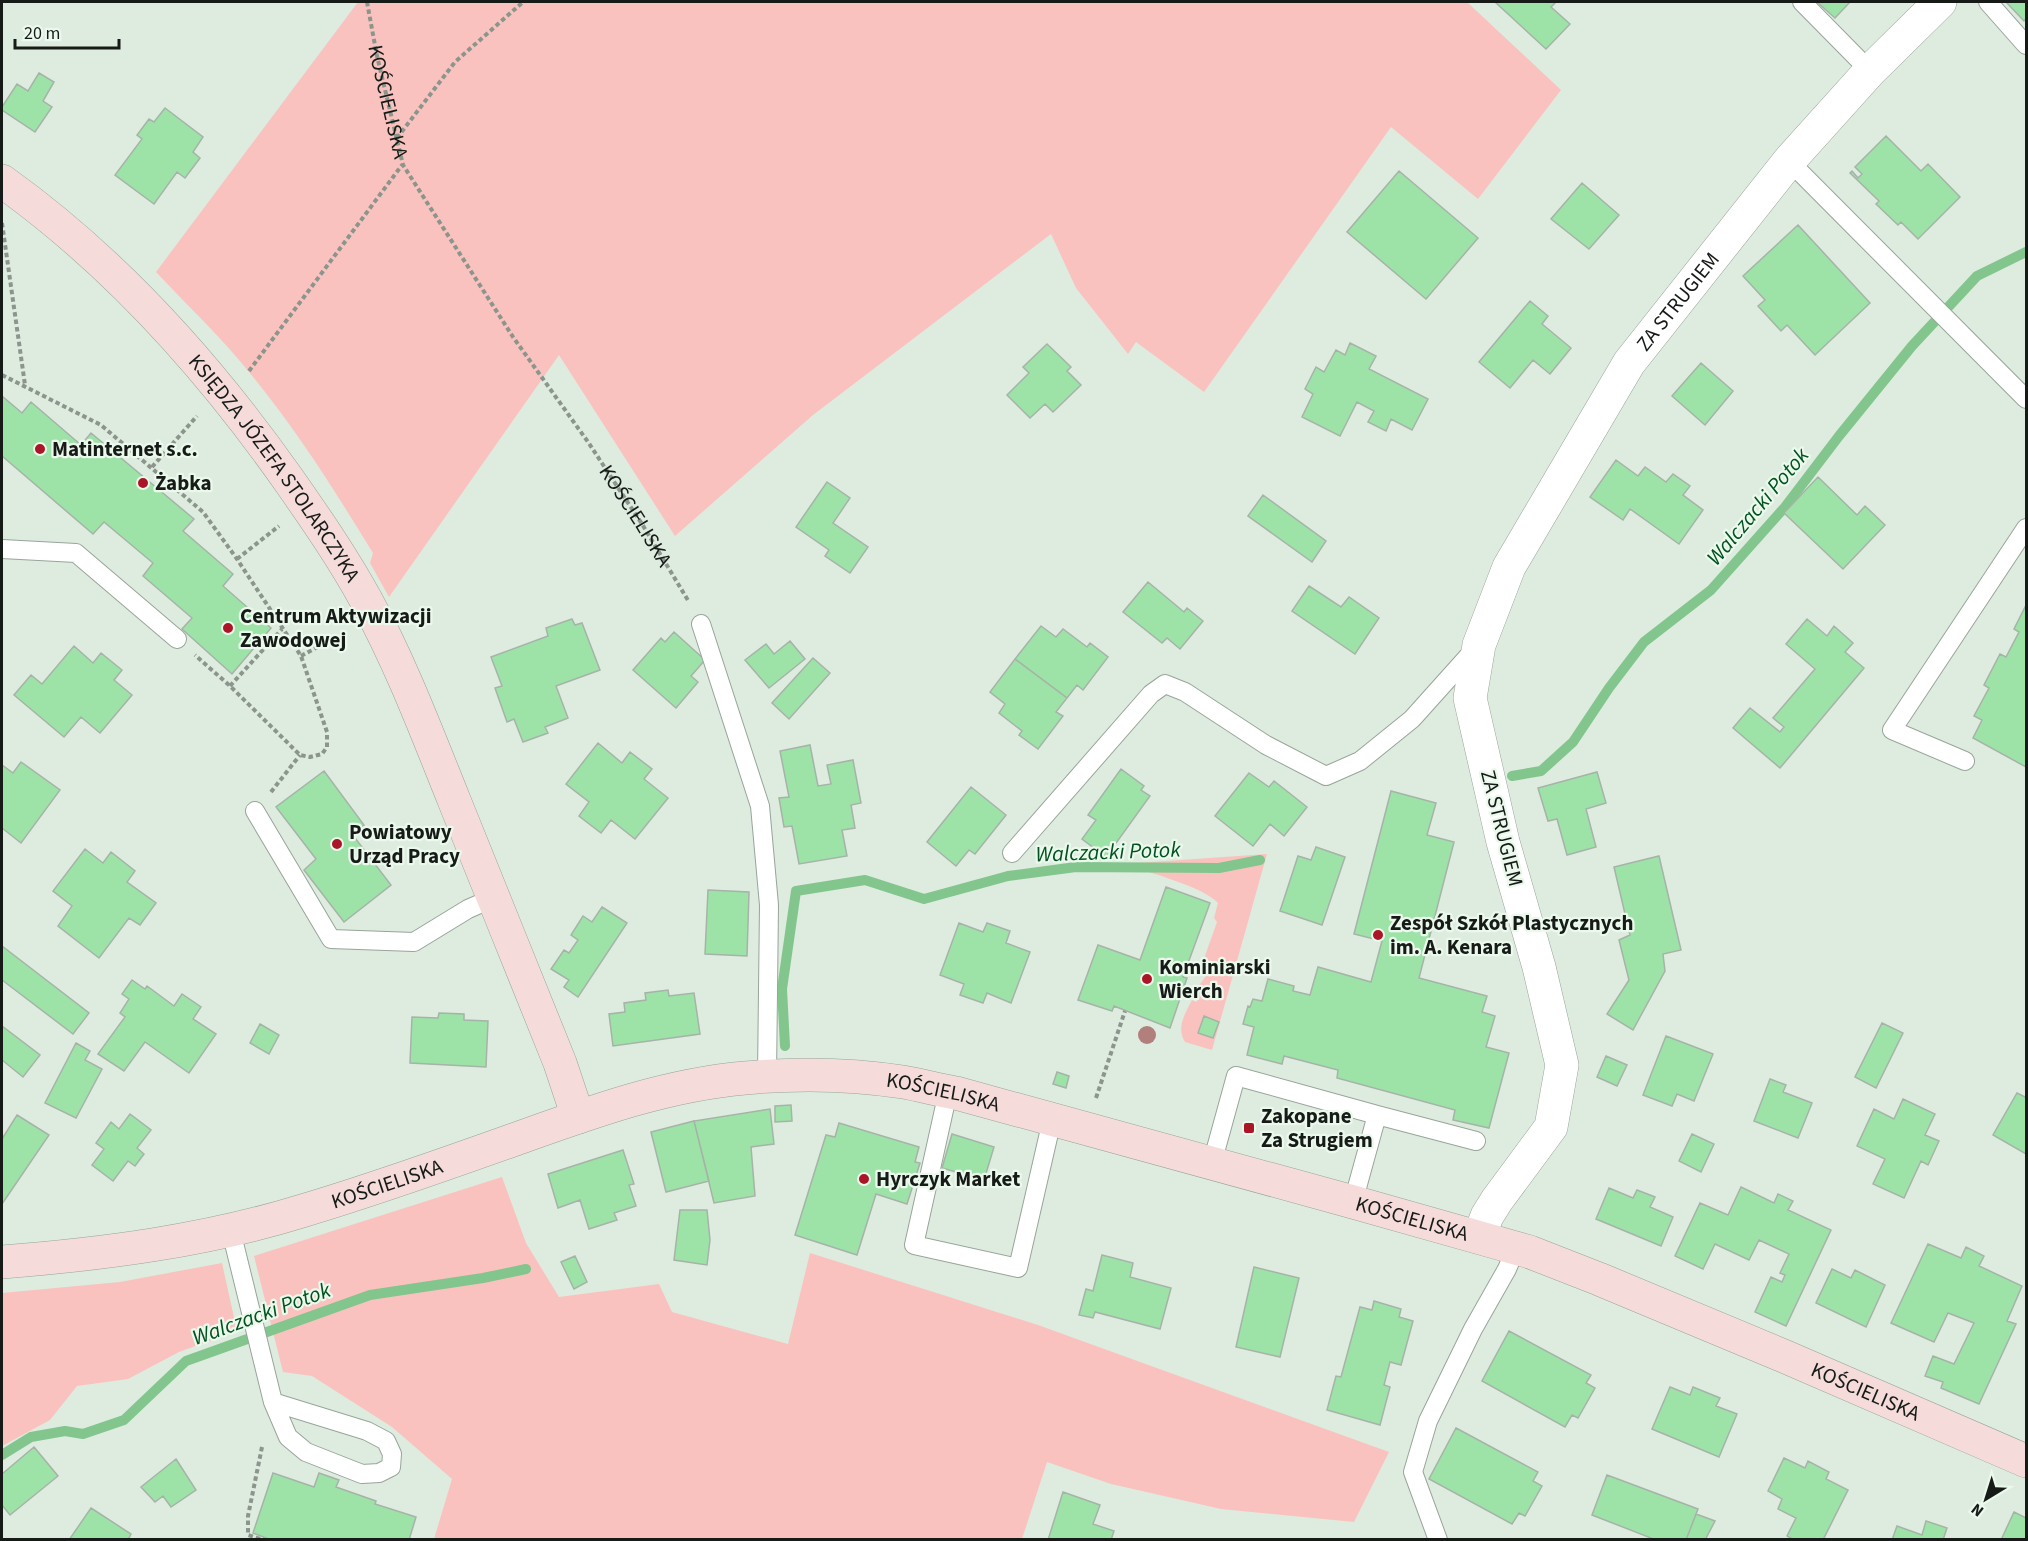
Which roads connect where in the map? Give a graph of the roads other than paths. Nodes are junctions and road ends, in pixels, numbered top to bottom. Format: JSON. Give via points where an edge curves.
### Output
{"nodes":[{"id":1,"x":1802,"y":2,"type":"edge"},
{"id":2,"x":1940,"y":2,"type":"edge"},
{"id":3,"x":1988,"y":2,"type":"edge"},
{"id":4,"x":2026,"y":45,"type":"edge"},
{"id":5,"x":1870,"y":71,"type":"junction"},
{"id":6,"x":1789,"y":161,"type":"junction"},
{"id":7,"x":2,"y":181,"type":"edge"},
{"id":8,"x":2026,"y":399,"type":"edge"},
{"id":9,"x":2026,"y":528,"type":"edge"},
{"id":10,"x":2,"y":549,"type":"edge"},
{"id":11,"x":701,"y":624,"type":"road end"},
{"id":12,"x":177,"y":639,"type":"road end"},
{"id":13,"x":1479,"y":645,"type":"junction"},
{"id":14,"x":1965,"y":761,"type":"dead end"},
{"id":15,"x":255,"y":812,"type":"road end"},
{"id":16,"x":1012,"y":853,"type":"dead end"},
{"id":17,"x":493,"y":898,"type":"junction"},
{"id":18,"x":766,"y":1077,"type":"junction"},
{"id":19,"x":948,"y":1092,"type":"junction"},
{"id":20,"x":1377,"y":1115,"type":"junction"},
{"id":21,"x":578,"y":1117,"type":"junction"},
{"id":22,"x":1052,"y":1120,"type":"junction"},
{"id":23,"x":1476,"y":1142,"type":"dead end"},
{"id":24,"x":1212,"y":1163,"type":"junction"},
{"id":25,"x":1353,"y":1202,"type":"junction"},
{"id":26,"x":231,"y":1231,"type":"junction"},
{"id":27,"x":1479,"y":1237,"type":"junction"},
{"id":28,"x":1516,"y":1248,"type":"junction"},
{"id":29,"x":2,"y":1262,"type":"edge"},
{"id":30,"x":273,"y":1402,"type":"junction"},
{"id":31,"x":2026,"y":1461,"type":"edge"},
{"id":32,"x":1437,"y":1539,"type":"edge"}],
"edges":[{"from":1,"to":5,"type":"lane"},
{"from":2,"to":5,"type":"street","name":"ZA STRUGIEM"},
{"from":3,"to":4,"type":"lane"},
{"from":5,"to":6,"type":"street","name":"ZA STRUGIEM"},
{"from":6,"to":8,"type":"lane"},
{"from":6,"to":13,"type":"street","name":"ZA STRUGIEM","via":[[1629,363],[1509,567]]},
{"from":7,"to":17,"type":"main road","name":"KSIĘDZA JÓZEFA STOLARCZYKA","via":[[67,231],[189,352],[245,419],[306,504],[358,585],[397,663]]},
{"from":9,"to":14,"type":"lane","via":[[1892,730]]},
{"from":10,"to":12,"type":"lane","via":[[76,553]]},
{"from":11,"to":18,"type":"lane","via":[[760,806],[769,905]]},
{"from":13,"to":16,"type":"lane","name":"ZA STRUGIEM","via":[[1412,719],[1360,761],[1326,776],[1165,684],[1151,694]]},
{"from":13,"to":27,"type":"street","name":"ZA STRUGIEM","via":[[1470,698],[1503,842],[1562,1065],[1551,1127],[1497,1200]]},
{"from":15,"to":17,"type":"lane","via":[[331,939],[414,942]]},
{"from":17,"to":21,"type":"main road","name":"KSIĘDZA JÓZEFA STOLARCZYKA"},
{"from":18,"to":19,"type":"main road","name":"KOŚCIELISKA","via":[[861,1078]]},
{"from":18,"to":21,"type":"main road","name":"KOŚCIELISKA","via":[[659,1092]]},
{"from":19,"to":22,"type":"main road","name":"KOŚCIELISKA"},
{"from":19,"to":22,"type":"lane","via":[[914,1245],[1018,1268]]},
{"from":20,"to":23,"type":"lane"},
{"from":20,"to":24,"type":"lane","via":[[1236,1077]]},
{"from":20,"to":25,"type":"lane"},
{"from":21,"to":26,"type":"main road","name":"KOŚCIELISKA","via":[[371,1190]]},
{"from":22,"to":24,"type":"main road","name":"KOŚCIELISKA"},
{"from":24,"to":25,"type":"main road","name":"KOŚCIELISKA"},
{"from":25,"to":27,"type":"main road","name":"KOŚCIELISKA"},
{"from":26,"to":29,"type":"main road","name":"KOŚCIELISKA","via":[[102,1253]]},
{"from":26,"to":30,"type":"lane"},
{"from":27,"to":28,"type":"main road","name":"KOŚCIELISKA"},
{"from":28,"to":31,"type":"main road","name":"KOŚCIELISKA","via":[[1608,1283]]},
{"from":28,"to":32,"type":"lane","via":[[1428,1421],[1413,1472]]},
{"from":30,"to":30,"type":"lane","via":[[288,1437],[306,1452],[362,1473],[379,1473],[391,1467],[392,1454],[386,1441],[367,1431]]}]}
